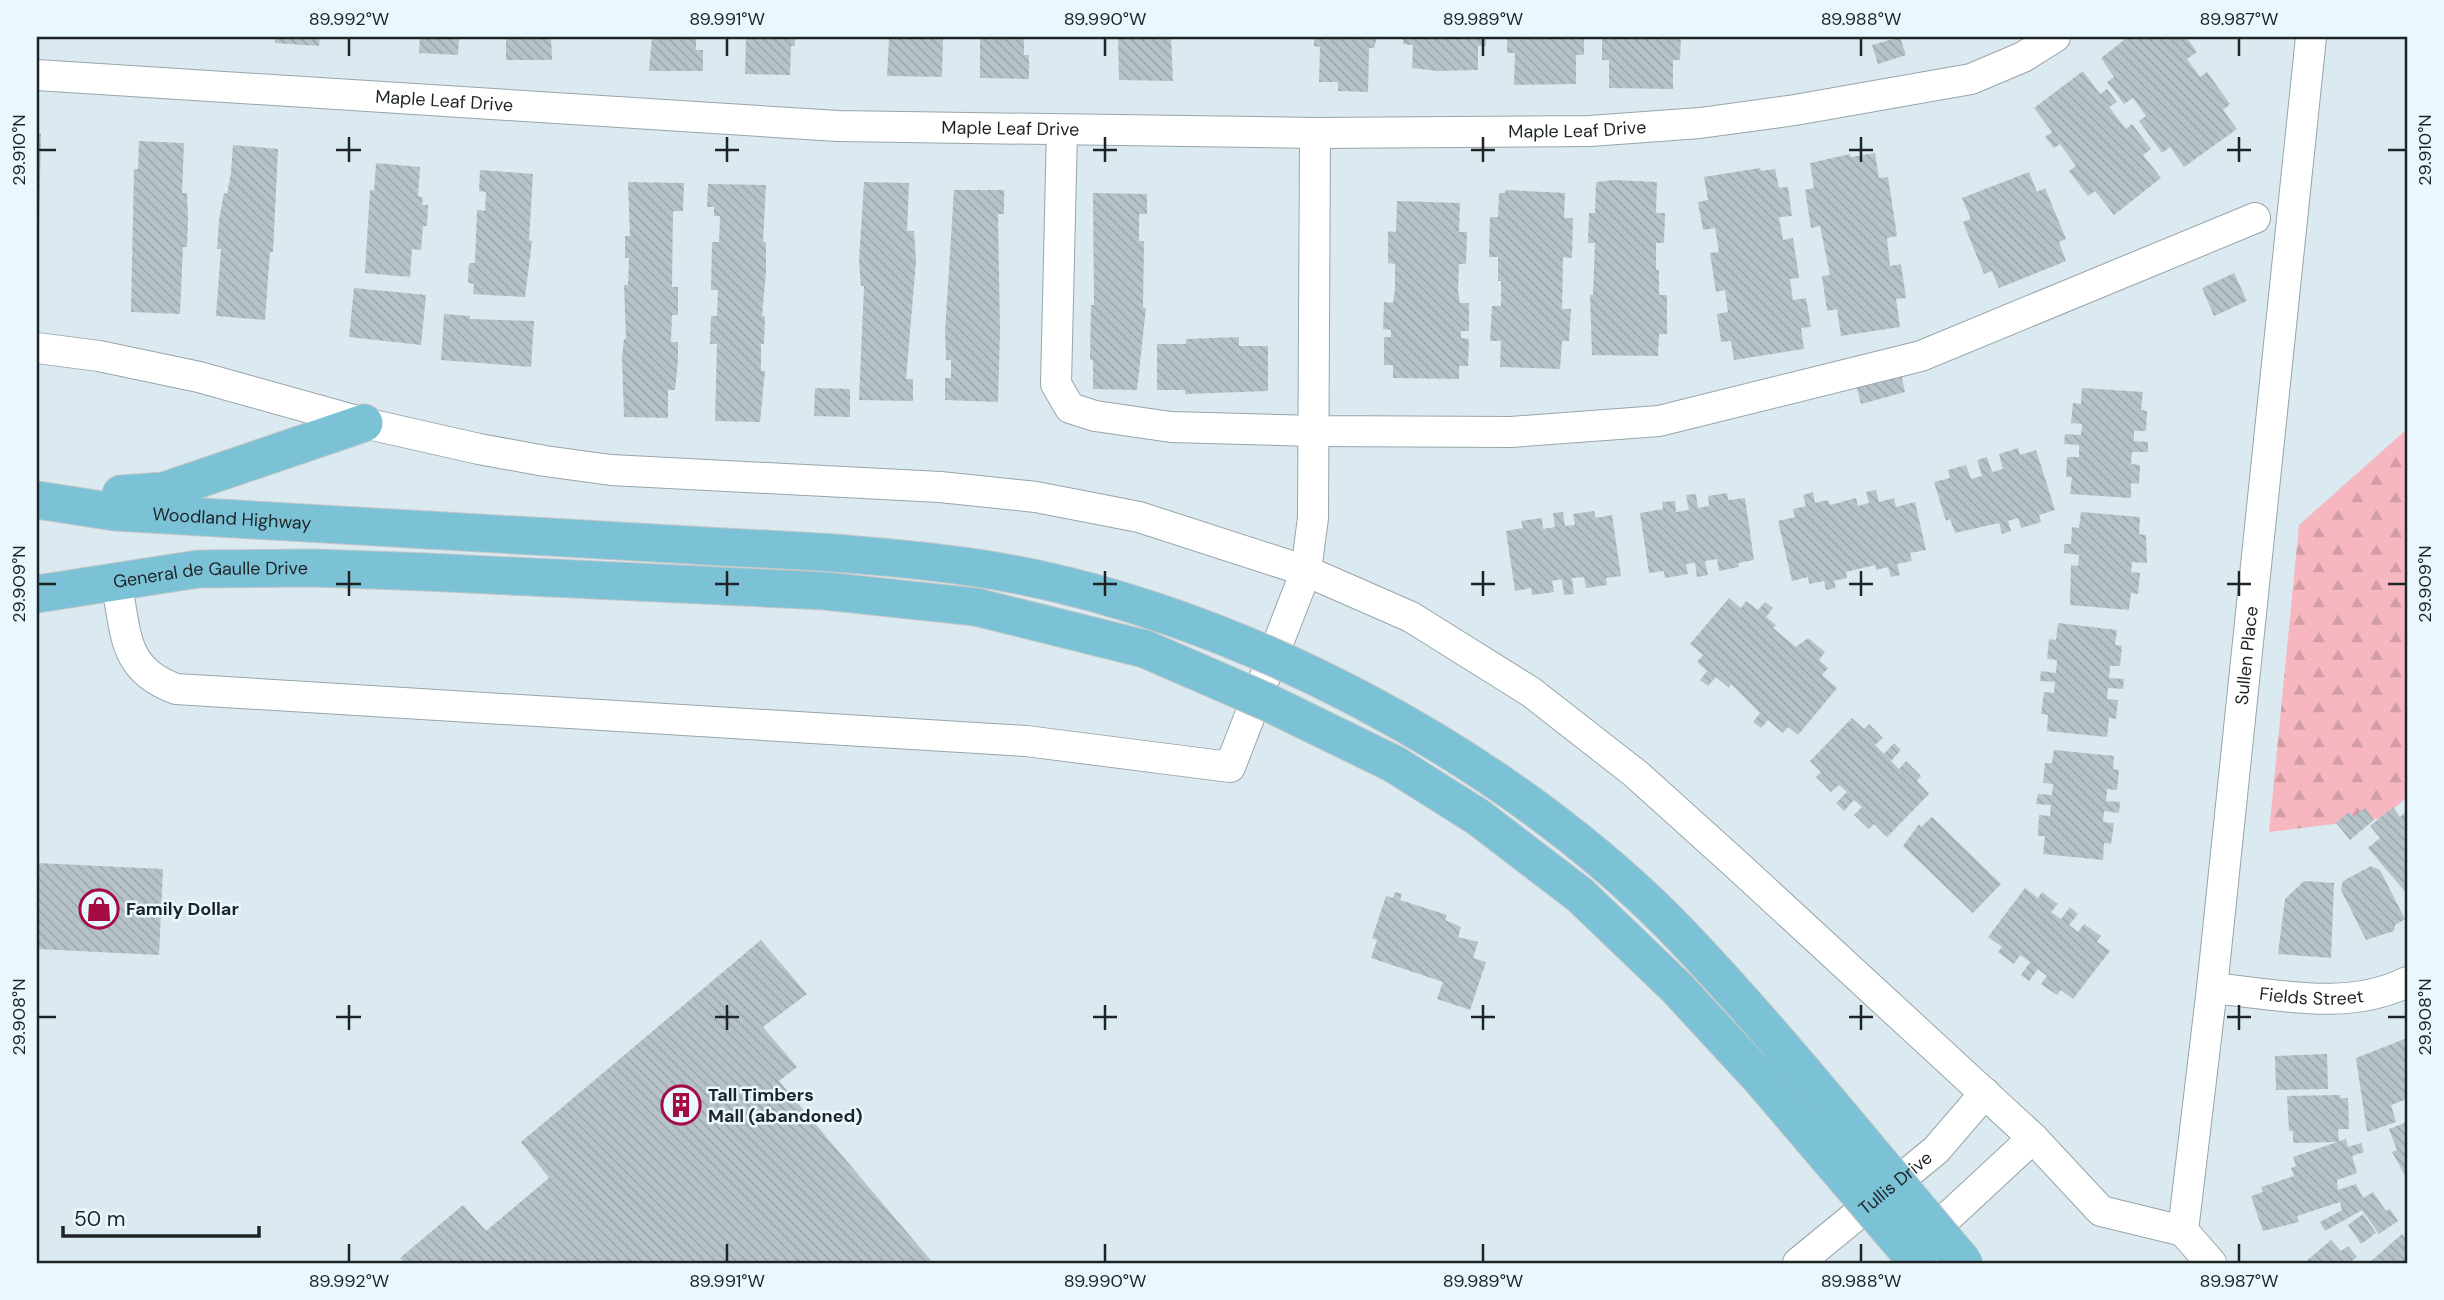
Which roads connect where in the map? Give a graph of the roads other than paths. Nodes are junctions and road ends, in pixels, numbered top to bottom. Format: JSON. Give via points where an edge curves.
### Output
{"nodes":[{"id":1,"x":2054,"y":37,"type":"edge"},
{"id":2,"x":2311,"y":37,"type":"edge"},
{"id":3,"x":37,"y":75,"type":"edge"},
{"id":4,"x":1062,"y":130,"type":"junction"},
{"id":5,"x":1315,"y":133,"type":"junction"},
{"id":6,"x":2255,"y":218,"type":"dead end"},
{"id":7,"x":37,"y":348,"type":"edge"},
{"id":8,"x":364,"y":423,"type":"junction"},
{"id":9,"x":1314,"y":431,"type":"junction"},
{"id":10,"x":37,"y":499,"type":"edge"},
{"id":11,"x":115,"y":512,"type":"junction"},
{"id":12,"x":37,"y":519,"type":"edge"},
{"id":13,"x":1306,"y":570,"type":"junction"},
{"id":14,"x":116,"y":582,"type":"junction"},
{"id":15,"x":37,"y":594,"type":"edge"},
{"id":16,"x":2407,"y":982,"type":"edge"},
{"id":17,"x":2212,"y":988,"type":"junction"},
{"id":18,"x":1984,"y":1093,"type":"junction"},
{"id":19,"x":2033,"y":1138,"type":"junction"},
{"id":20,"x":2183,"y":1231,"type":"junction"},
{"id":21,"x":1798,"y":1263,"type":"edge"},
{"id":22,"x":1898,"y":1263,"type":"edge"},
{"id":23,"x":1918,"y":1263,"type":"edge"},
{"id":24,"x":1964,"y":1263,"type":"edge"},
{"id":25,"x":2211,"y":1263,"type":"edge"}],
"edges":[{"from":1,"to":5,"type":"street","name":"Maple Leaf Drive","via":[[2023,57],[1971,79],[1700,123],[1590,131]]},
{"from":2,"to":17,"type":"street","name":"Sullen Place"},
{"from":3,"to":4,"type":"street","name":"Maple Leaf Drive","via":[[723,120]]},
{"from":4,"to":5,"type":"street","name":"Maple Leaf Drive"},
{"from":4,"to":9,"type":"street","via":[[1056,384],[1070,408],[1171,427]]},
{"from":5,"to":9,"type":"street"},
{"from":6,"to":9,"type":"street","via":[[1921,356],[1659,421],[1511,432]]},
{"from":7,"to":8,"type":"street","via":[[199,377]]},
{"from":8,"to":10,"type":"main road","via":[[164,491]]},
{"from":8,"to":13,"type":"street","via":[[479,449],[611,470],[940,487],[1036,497],[1139,517]]},
{"from":9,"to":13,"type":"street","via":[[1313,518]]},
{"from":10,"to":11,"type":"main road","name":"Woodland Highway"},
{"from":11,"to":12,"type":"main road"},
{"from":11,"to":24,"type":"main road","name":"Woodland Highway","bridge":true,"via":[[827,552],[984,569],[1092,591],[1262,652],[1362,701],[1488,775],[1592,853],[1681,935]]},
{"from":13,"to":14,"type":"street","via":[[1230,767],[1012,740],[176,689],[153,680],[131,653]]},
{"from":13,"to":18,"type":"street","via":[[1411,617],[1531,692],[1636,775]]},
{"from":14,"to":15,"type":"main road","name":"General de Gaulle Drive"},
{"from":14,"to":23,"type":"main road","name":"General de Gaulle Drive","bridge":true,"via":[[198,569],[316,568],[825,591],[976,607],[1145,649],[1394,764],[1478,817],[1580,895],[1677,988],[1761,1079]]},
{"from":16,"to":17,"type":"street","name":"Fields Street","via":[[2363,998]]},
{"from":17,"to":20,"type":"street","name":"Sullen Place"},
{"from":18,"to":19,"type":"street"},
{"from":18,"to":21,"type":"street","name":"Tullis Drive","via":[[1936,1150]]},
{"from":19,"to":20,"type":"street","via":[[2101,1211]]},
{"from":19,"to":22,"type":"street"},
{"from":20,"to":25,"type":"street"}]}
